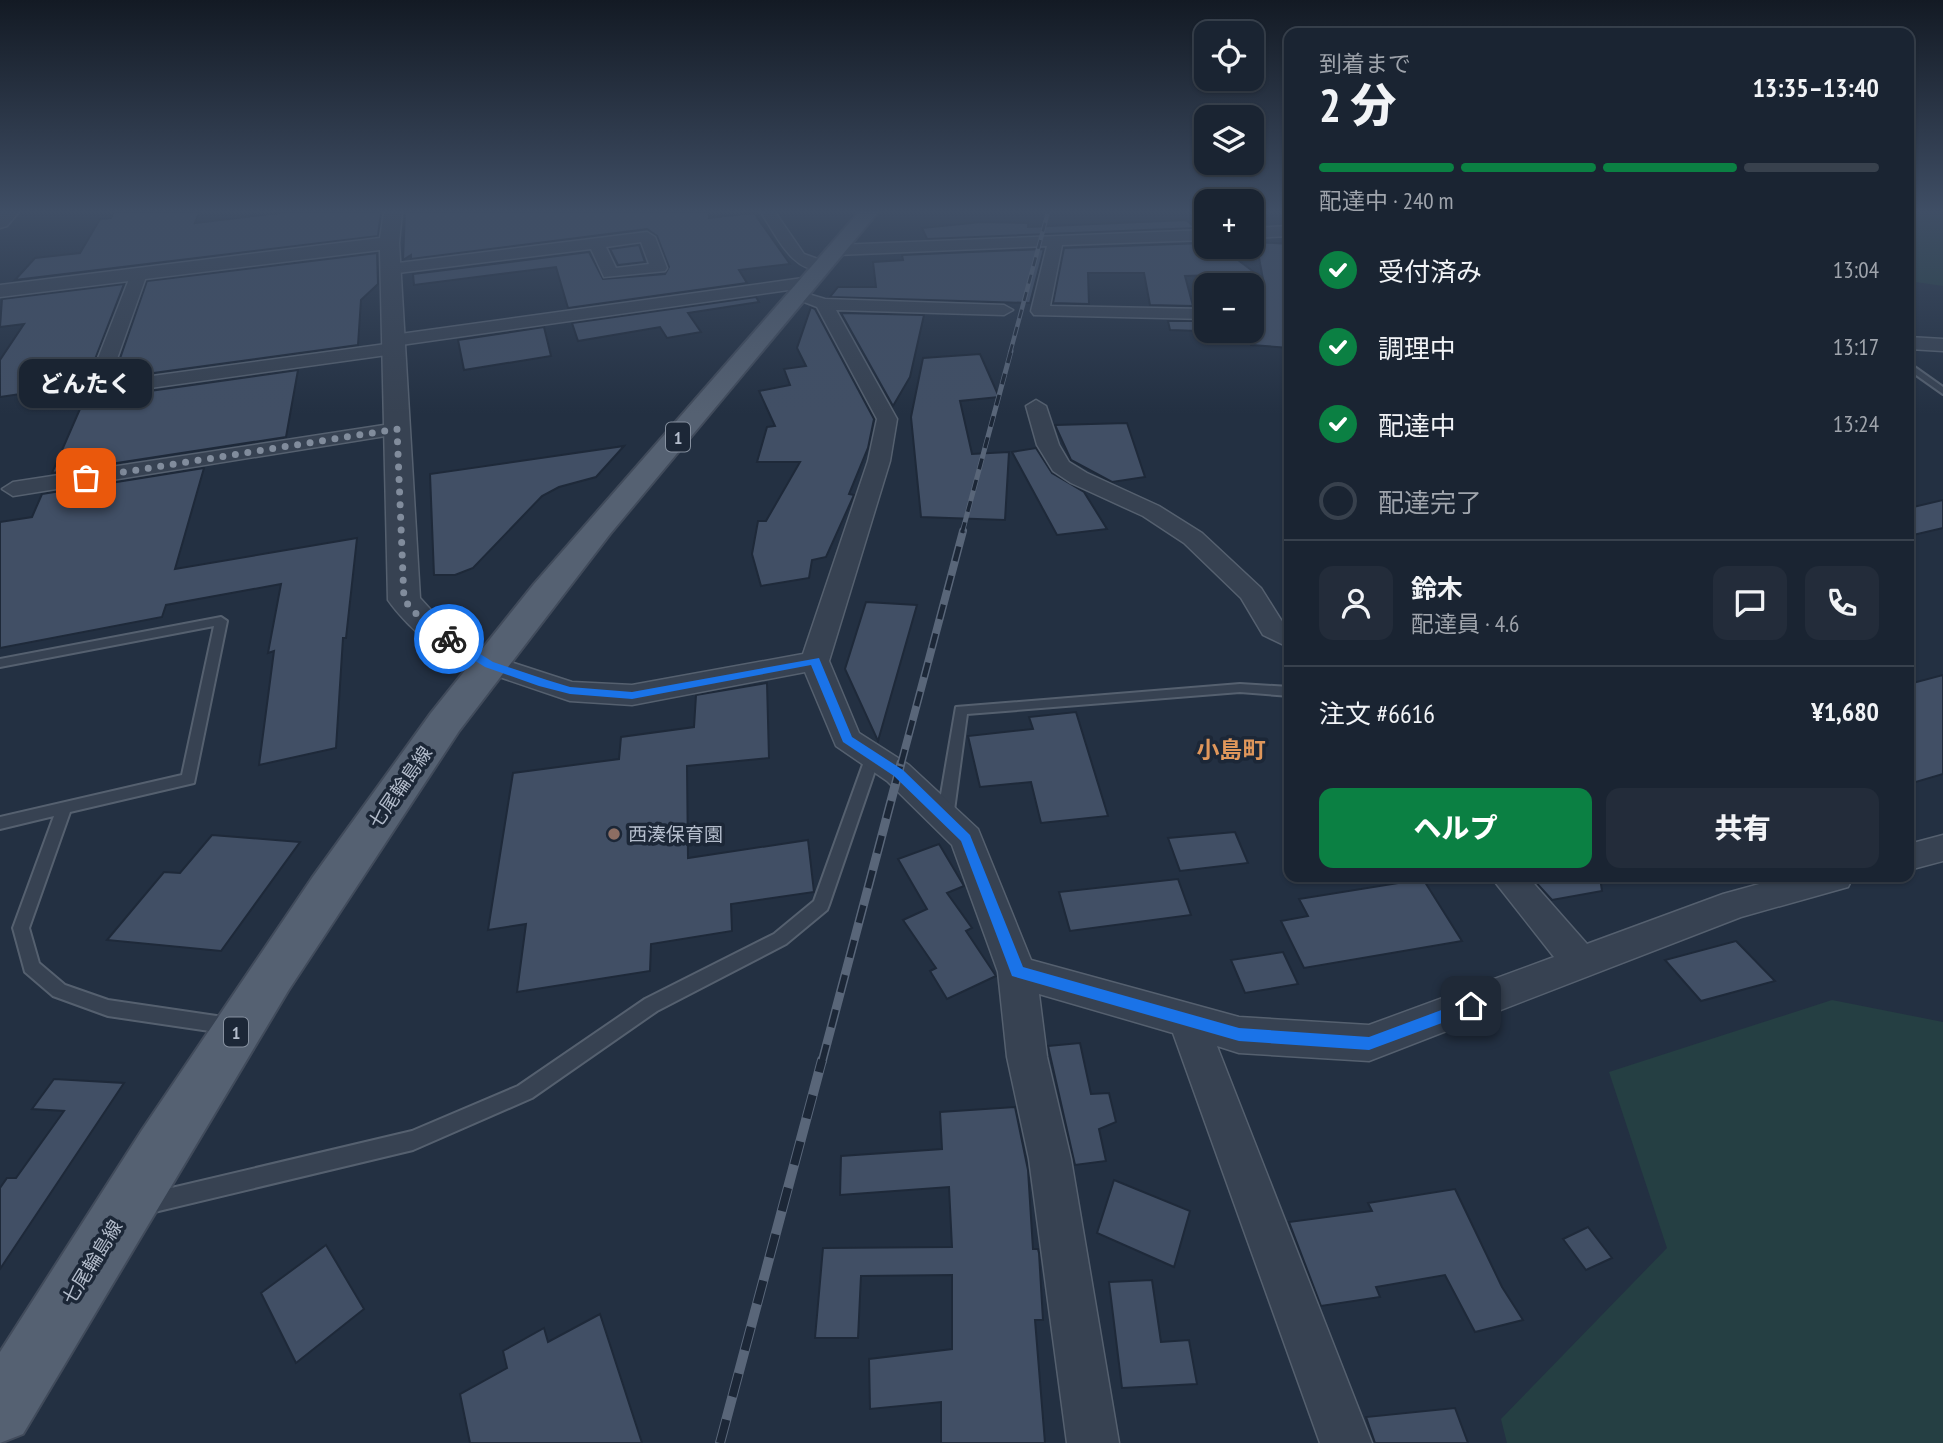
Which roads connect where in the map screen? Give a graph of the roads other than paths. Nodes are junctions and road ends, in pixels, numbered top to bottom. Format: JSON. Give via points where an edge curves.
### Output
{"nodes":[{"id":1,"x":95,"y":279,"type":"edge"},
{"id":2,"x":137,"y":279,"type":"edge"},
{"id":3,"x":391,"y":279,"type":"edge"},
{"id":4,"x":822,"y":279,"type":"edge"},
{"id":5,"x":1047,"y":279,"type":"edge"},
{"id":6,"x":818,"y":280,"type":"junction"},
{"id":7,"x":0,"y":291,"type":"edge"},
{"id":8,"x":1004,"y":310,"type":"dead end"},
{"id":9,"x":1194,"y":314,"type":"edge"},
{"id":10,"x":1914,"y":343,"type":"edge"},
{"id":11,"x":393,"y":345,"type":"junction"},
{"id":12,"x":1943,"y":345,"type":"edge"},
{"id":13,"x":1914,"y":370,"type":"edge"},
{"id":14,"x":1943,"y":391,"type":"edge"},
{"id":15,"x":1036,"y":406,"type":"dead end"},
{"id":16,"x":397,"y":429,"type":"junction"},
{"id":17,"x":13,"y":489,"type":"dead end"},
{"id":18,"x":1284,"y":636,"type":"edge"},
{"id":19,"x":815,"y":661,"type":"junction"},
{"id":20,"x":0,"y":663,"type":"edge"},
{"id":21,"x":489,"y":664,"type":"junction"},
{"id":22,"x":1284,"y":692,"type":"edge"},
{"id":23,"x":873,"y":756,"type":"junction"},
{"id":24,"x":64,"y":809,"type":"junction"},
{"id":25,"x":945,"y":818,"type":"junction"},
{"id":26,"x":0,"y":823,"type":"edge"},
{"id":27,"x":1943,"y":848,"type":"edge"},
{"id":28,"x":1914,"y":856,"type":"edge"},
{"id":29,"x":1512,"y":882,"type":"edge"},
{"id":30,"x":1817,"y":882,"type":"edge"},
{"id":31,"x":1581,"y":964,"type":"junction"},
{"id":32,"x":1017,"y":972,"type":"junction"},
{"id":33,"x":1188,"y":1021,"type":"junction"},
{"id":34,"x":238,"y":1027,"type":"junction"},
{"id":35,"x":125,"y":1209,"type":"junction"},
{"id":36,"x":0,"y":1410,"type":"edge"},
{"id":37,"x":1093,"y":1443,"type":"edge"},
{"id":38,"x":1346,"y":1443,"type":"edge"}],
"edges":[{"from":1,"to":7,"type":"street"},
{"from":2,"to":11,"type":"street","via":[[99,381],[135,376],[136,384]]},
{"from":3,"to":11,"type":"street"},
{"from":4,"to":6,"type":"street"},
{"from":5,"to":9,"type":"street","via":[[1040,311]]},
{"from":6,"to":8,"type":"street"},
{"from":6,"to":11,"type":"street"},
{"from":6,"to":19,"type":"street","via":[[887,419],[879,461]]},
{"from":6,"to":21,"type":"main road","name":"七尾輪島線","number":"1","via":[[541,597]]},
{"from":10,"to":12,"type":"street"},
{"from":11,"to":16,"type":"street"},
{"from":13,"to":14,"type":"lane"},
{"from":15,"to":18,"type":"street","via":[[1048,445],[1061,466],[1193,538],[1252,594],[1273,629]]},
{"from":16,"to":17,"type":"street"},
{"from":16,"to":21,"type":"street","via":[[404,600],[428,627]]},
{"from":19,"to":21,"type":"street","via":[[632,695],[570,691]]},
{"from":19,"to":23,"type":"street","via":[[847,739]]},
{"from":20,"to":24,"type":"lane","via":[[221,621],[189,779]]},
{"from":21,"to":34,"type":"main road","name":"七尾輪島線","number":"1"},
{"from":22,"to":25,"type":"lane","via":[[1240,688],[961,710]]},
{"from":23,"to":25,"type":"street"},
{"from":23,"to":35,"type":"lane","via":[[821,905],[780,939],[651,1005],[525,1092],[413,1140]]},
{"from":24,"to":26,"type":"lane"},
{"from":24,"to":34,"type":"lane","via":[[21,928],[31,967],[59,991],[108,1008]]},
{"from":25,"to":32,"type":"street","via":[[966,838]]},
{"from":27,"to":28,"type":"street"},
{"from":29,"to":31,"type":"street"},
{"from":30,"to":31,"type":"street","via":[[1735,904]]},
{"from":31,"to":33,"type":"street","via":[[1369,1043],[1239,1035]]},
{"from":32,"to":33,"type":"street"},
{"from":32,"to":37,"type":"street","via":[[1027,1056],[1050,1159]]},
{"from":33,"to":38,"type":"street"},
{"from":34,"to":35,"type":"main road","name":"七尾輪島線","number":"1"},
{"from":35,"to":36,"type":"main road","name":"七尾輪島線","number":"1"}]}
